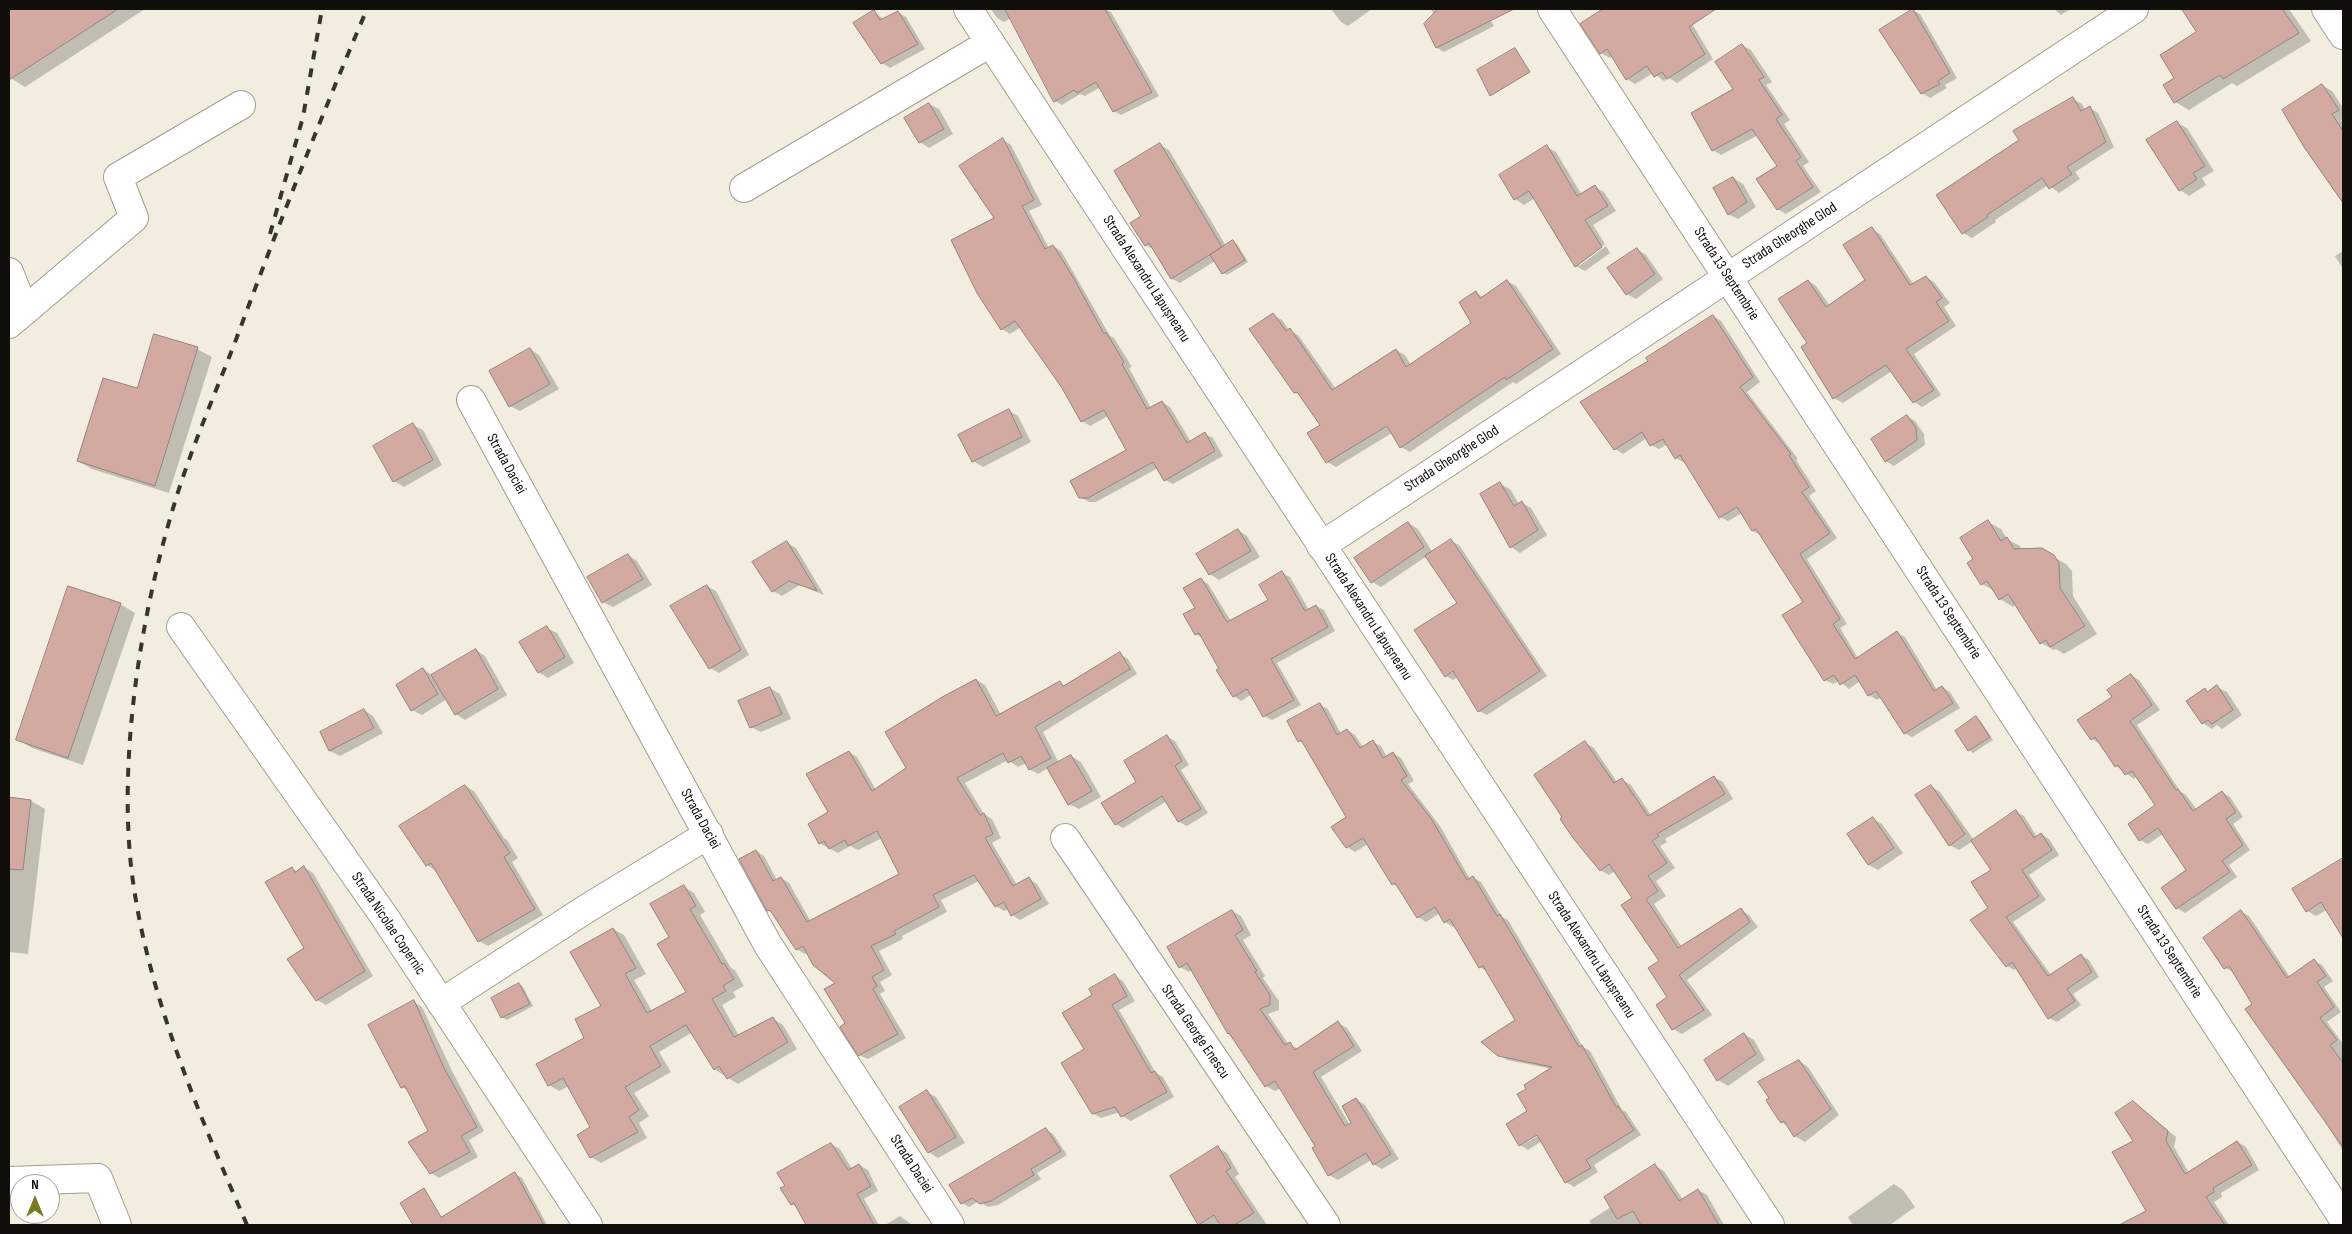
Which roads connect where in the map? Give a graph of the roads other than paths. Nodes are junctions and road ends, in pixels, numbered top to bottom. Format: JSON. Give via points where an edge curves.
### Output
{"nodes":[{"id":1,"x":968,"y":9,"type":"edge"},
{"id":2,"x":1552,"y":9,"type":"edge"},
{"id":3,"x":2134,"y":9,"type":"edge"},
{"id":4,"x":2326,"y":9,"type":"edge"},
{"id":5,"x":2343,"y":35,"type":"edge"},
{"id":6,"x":990,"y":43,"type":"junction"},
{"id":7,"x":241,"y":105,"type":"dead end"},
{"id":8,"x":744,"y":188,"type":"dead end"},
{"id":9,"x":9,"y":272,"type":"edge"},
{"id":10,"x":1728,"y":277,"type":"junction"},
{"id":11,"x":17,"y":317,"type":"edge"},
{"id":12,"x":470,"y":400,"type":"dead end"},
{"id":13,"x":1321,"y":546,"type":"junction"},
{"id":14,"x":181,"y":627,"type":"dead end"},
{"id":15,"x":709,"y":834,"type":"junction"},
{"id":16,"x":1065,"y":838,"type":"dead end"},
{"id":17,"x":441,"y":1004,"type":"junction"},
{"id":18,"x":9,"y":1181,"type":"edge"},
{"id":19,"x":2343,"y":1218,"type":"edge"},
{"id":20,"x":117,"y":1225,"type":"edge"},
{"id":21,"x":588,"y":1225,"type":"edge"},
{"id":22,"x":950,"y":1225,"type":"edge"},
{"id":23,"x":1326,"y":1225,"type":"edge"},
{"id":24,"x":1770,"y":1225,"type":"edge"}],
"edges":[{"from":1,"to":6,"type":"street","name":"Strada Alexandru Lăpușneanu"},
{"from":2,"to":10,"type":"street","name":"Strada 13 Septembrie"},
{"from":3,"to":10,"type":"street","name":"Strada Gheorghe Glod"},
{"from":4,"to":5,"type":"street"},
{"from":6,"to":8,"type":"street"},
{"from":6,"to":13,"type":"street","name":"Strada Alexandru Lăpușneanu"},
{"from":7,"to":11,"type":"street","via":[[118,178],[134,218]]},
{"from":9,"to":11,"type":"street"},
{"from":10,"to":13,"type":"street","name":"Strada Gheorghe Glod"},
{"from":10,"to":19,"type":"street","name":"Strada 13 Septembrie"},
{"from":12,"to":15,"type":"street","name":"Strada Daciei"},
{"from":13,"to":24,"type":"street","name":"Strada Alexandru Lăpușneanu"},
{"from":14,"to":17,"type":"street","name":"Strada Nicolae Copernic","via":[[384,916]]},
{"from":15,"to":17,"type":"street","via":[[586,909]]},
{"from":15,"to":22,"type":"street","name":"Strada Daciei","via":[[768,945]]},
{"from":16,"to":23,"type":"street","name":"Strada George Enescu"},
{"from":17,"to":21,"type":"street","name":"Strada Nicolae Copernic"},
{"from":18,"to":20,"type":"street","via":[[98,1178]]}]}
